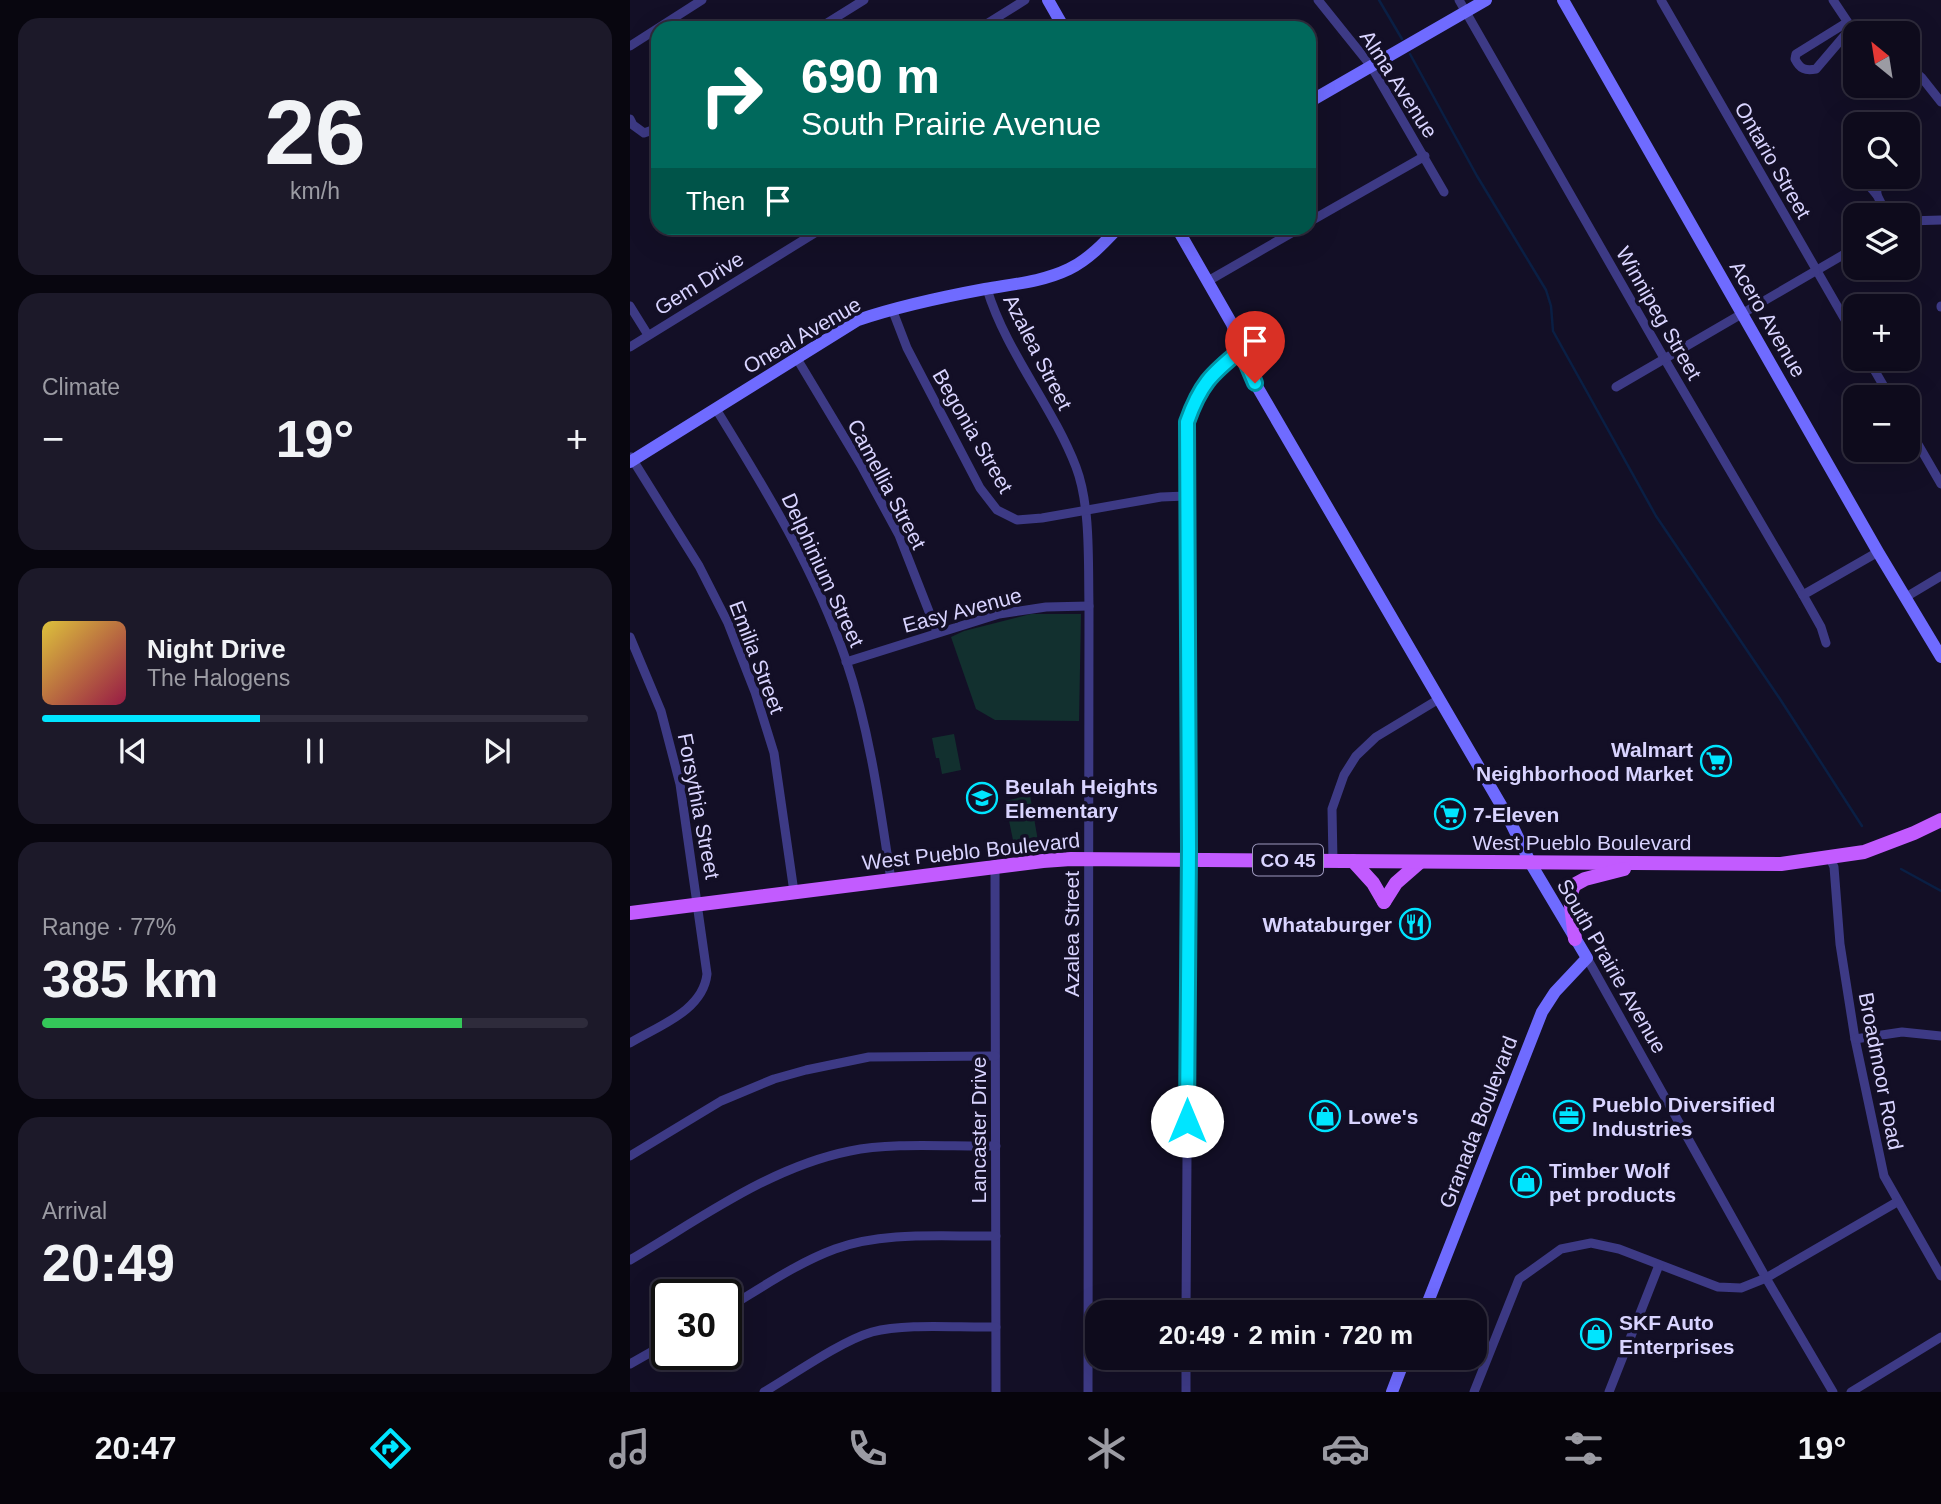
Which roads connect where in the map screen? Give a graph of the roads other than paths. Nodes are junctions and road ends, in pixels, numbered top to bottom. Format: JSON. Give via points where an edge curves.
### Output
{"nodes":[{"id":1,"x":702,"y":0,"type":"edge"},
{"id":2,"x":864,"y":0,"type":"edge"},
{"id":3,"x":1025,"y":0,"type":"edge"},
{"id":4,"x":1048,"y":0,"type":"edge"},
{"id":5,"x":1318,"y":0,"type":"edge"},
{"id":6,"x":1459,"y":0,"type":"edge"},
{"id":7,"x":1486,"y":0,"type":"edge"},
{"id":8,"x":1563,"y":0,"type":"edge"},
{"id":9,"x":1661,"y":0,"type":"edge"},
{"id":10,"x":1833,"y":0,"type":"edge"},
{"id":11,"x":1466,"y":12,"type":"junction"},
{"id":12,"x":669,"y":21,"type":"edge"},
{"id":13,"x":830,"y":21,"type":"edge"},
{"id":14,"x":991,"y":21,"type":"edge"},
{"id":15,"x":1060,"y":21,"type":"edge"},
{"id":16,"x":1846,"y":21,"type":"edge"},
{"id":17,"x":1851,"y":28,"type":"edge"},
{"id":18,"x":651,"y":33,"type":"edge"},
{"id":19,"x":630,"y":46,"type":"edge"},
{"id":20,"x":1371,"y":66,"type":"junction"},
{"id":21,"x":1920,"y":76,"type":"edge"},
{"id":22,"x":1316,"y":98,"type":"edge"},
{"id":23,"x":1941,"y":102,"type":"edge"},
{"id":24,"x":630,"y":119,"type":"edge"},
{"id":25,"x":651,"y":130,"type":"edge"},
{"id":26,"x":1425,"y":156,"type":"junction"},
{"id":27,"x":1872,"y":189,"type":"edge"},
{"id":28,"x":1877,"y":189,"type":"edge"},
{"id":29,"x":1444,"y":192,"type":"dead end"},
{"id":30,"x":1877,"y":195,"type":"junction"},
{"id":31,"x":1881,"y":203,"type":"edge"},
{"id":32,"x":1316,"y":218,"type":"edge"},
{"id":33,"x":1941,"y":220,"type":"edge"},
{"id":34,"x":1920,"y":221,"type":"edge"},
{"id":35,"x":811,"y":235,"type":"edge"},
{"id":36,"x":1111,"y":235,"type":"edge"},
{"id":37,"x":1181,"y":235,"type":"edge"},
{"id":38,"x":1288,"y":235,"type":"edge"},
{"id":39,"x":1843,"y":256,"type":"edge"},
{"id":40,"x":1817,"y":272,"type":"junction"},
{"id":41,"x":1208,"y":281,"type":"junction"},
{"id":42,"x":987,"y":289,"type":"junction"},
{"id":43,"x":630,"y":306,"type":"edge"},
{"id":44,"x":892,"y":309,"type":"junction"},
{"id":45,"x":1743,"y":314,"type":"junction"},
{"id":46,"x":1843,"y":316,"type":"edge"},
{"id":47,"x":648,"y":335,"type":"junction"},
{"id":48,"x":630,"y":347,"type":"edge"},
{"id":49,"x":1241,"y":350,"type":"junction"},
{"id":50,"x":796,"y":357,"type":"junction"},
{"id":51,"x":1664,"y":358,"type":"junction"},
{"id":52,"x":1616,"y":387,"type":"dead end"},
{"id":53,"x":716,"y":409,"type":"junction"},
{"id":54,"x":1920,"y":448,"type":"edge"},
{"id":55,"x":631,"y":459,"type":"edge"},
{"id":56,"x":1941,"y":484,"type":"edge"},
{"id":57,"x":1186,"y":496,"type":"junction"},
{"id":58,"x":1085,"y":511,"type":"junction"},
{"id":59,"x":1878,"y":552,"type":"junction"},
{"id":60,"x":1941,"y":576,"type":"edge"},
{"id":61,"x":1804,"y":595,"type":"junction"},
{"id":62,"x":1906,"y":597,"type":"junction"},
{"id":63,"x":1089,"y":606,"type":"junction"},
{"id":64,"x":937,"y":632,"type":"junction"},
{"id":65,"x":630,"y":637,"type":"edge"},
{"id":66,"x":1826,"y":643,"type":"dead end"},
{"id":67,"x":1941,"y":657,"type":"edge"},
{"id":68,"x":846,"y":662,"type":"junction"},
{"id":69,"x":1439,"y":699,"type":"junction"},
{"id":70,"x":1941,"y":820,"type":"edge"},
{"id":71,"x":1830,"y":858,"type":"junction"},
{"id":72,"x":1088,"y":859,"type":"junction"},
{"id":73,"x":1188,"y":859,"type":"junction"},
{"id":74,"x":1333,"y":861,"type":"junction"},
{"id":75,"x":1353,"y":861,"type":"junction"},
{"id":76,"x":1420,"y":862,"type":"junction"},
{"id":77,"x":1646,"y":863,"type":"junction"},
{"id":78,"x":1531,"y":864,"type":"junction"},
{"id":79,"x":995,"y":867,"type":"junction"},
{"id":80,"x":891,"y":880,"type":"junction"},
{"id":81,"x":794,"y":892,"type":"junction"},
{"id":82,"x":699,"y":905,"type":"junction"},
{"id":83,"x":630,"y":913,"type":"edge"},
{"id":84,"x":1575,"y":939,"type":"junction"},
{"id":85,"x":1587,"y":958,"type":"junction"},
{"id":86,"x":1941,"y":1036,"type":"edge"},
{"id":87,"x":1855,"y":1039,"type":"junction"},
{"id":88,"x":630,"y":1043,"type":"edge"},
{"id":89,"x":995,"y":1056,"type":"junction"},
{"id":90,"x":996,"y":1146,"type":"junction"},
{"id":91,"x":630,"y":1156,"type":"edge"},
{"id":92,"x":1897,"y":1202,"type":"junction"},
{"id":93,"x":996,"y":1236,"type":"junction"},
{"id":94,"x":630,"y":1260,"type":"edge"},
{"id":95,"x":1659,"y":1265,"type":"junction"},
{"id":96,"x":1941,"y":1276,"type":"edge"},
{"id":97,"x":1766,"y":1278,"type":"junction"},
{"id":98,"x":742,"y":1300,"type":"edge"},
{"id":99,"x":1186,"y":1300,"type":"edge"},
{"id":100,"x":1428,"y":1300,"type":"edge"},
{"id":101,"x":996,"y":1328,"type":"junction"},
{"id":102,"x":1941,"y":1336,"type":"edge"},
{"id":103,"x":651,"y":1352,"type":"edge"},
{"id":104,"x":630,"y":1364,"type":"edge"},
{"id":105,"x":1186,"y":1370,"type":"edge"},
{"id":106,"x":1400,"y":1370,"type":"edge"},
{"id":107,"x":764,"y":1392,"type":"edge"},
{"id":108,"x":996,"y":1392,"type":"edge"},
{"id":109,"x":1088,"y":1392,"type":"edge"},
{"id":110,"x":1186,"y":1392,"type":"edge"},
{"id":111,"x":1392,"y":1392,"type":"edge"},
{"id":112,"x":1474,"y":1392,"type":"edge"},
{"id":113,"x":1609,"y":1392,"type":"edge"},
{"id":114,"x":1833,"y":1392,"type":"edge"},
{"id":115,"x":1851,"y":1392,"type":"edge"}],
"edges":[{"from":1,"to":12,"type":"street"},
{"from":2,"to":13,"type":"street"},
{"from":3,"to":14,"type":"street"},
{"from":4,"to":15,"type":"street"},
{"from":5,"to":20,"type":"street","name":"Alma Avenue"},
{"from":6,"to":11,"type":"street","name":"Winnipeg Street"},
{"from":7,"to":11,"type":"street"},
{"from":8,"to":45,"type":"street","name":"Acero Avenue"},
{"from":9,"to":40,"type":"street","name":"Ontario Street"},
{"from":10,"to":16,"type":"street"},
{"from":11,"to":20,"type":"street"},
{"from":11,"to":51,"type":"street","name":"Winnipeg Street"},
{"from":17,"to":17,"type":"street","via":[[1796,54],[1798,65],[1808,71],[1816,69]]},
{"from":18,"to":19,"type":"street"},
{"from":20,"to":22,"type":"street"},
{"from":20,"to":26,"type":"street","name":"Alma Avenue"},
{"from":21,"to":23,"type":"street"},
{"from":24,"to":25,"type":"street","via":[[644,133]]},
{"from":26,"to":29,"type":"street","name":"Alma Avenue"},
{"from":26,"to":32,"type":"street"},
{"from":27,"to":30,"type":"street"},
{"from":28,"to":30,"type":"street"},
{"from":30,"to":31,"type":"street"},
{"from":33,"to":34,"type":"street"},
{"from":35,"to":47,"type":"street","name":"Gem Drive"},
{"from":36,"to":42,"type":"street","name":"Oneal Avenue","via":[[1070,269],[1029,283]]},
{"from":37,"to":41,"type":"street","name":"South Prairie Avenue"},
{"from":38,"to":41,"type":"street"},
{"from":39,"to":40,"type":"street"},
{"from":40,"to":45,"type":"street"},
{"from":40,"to":46,"type":"street","name":"Ontario Street"},
{"from":41,"to":49,"type":"street","name":"South Prairie Avenue"},
{"from":42,"to":44,"type":"street","name":"Oneal Avenue"},
{"from":42,"to":58,"type":"street","name":"Azalea Street","via":[[995,314],[1077,469]]},
{"from":43,"to":47,"type":"street"},
{"from":44,"to":50,"type":"street","name":"Oneal Avenue","via":[[858,320]]},
{"from":44,"to":58,"type":"street","name":"Begonia Street","via":[[913,360],[980,488],[997,510],[1017,520]]},
{"from":45,"to":51,"type":"street"},
{"from":45,"to":59,"type":"street","name":"Acero Avenue"},
{"from":47,"to":48,"type":"street","name":"Gem Drive"},
{"from":49,"to":57,"type":"street","via":[[1215,370],[1196,396],[1187,422]]},
{"from":49,"to":69,"type":"street","name":"South Prairie Avenue"},
{"from":50,"to":53,"type":"street","name":"Oneal Avenue"},
{"from":50,"to":64,"type":"street","name":"Camellia Street","via":[[899,535]]},
{"from":51,"to":52,"type":"street"},
{"from":51,"to":61,"type":"street","name":"Winnipeg Street"},
{"from":53,"to":55,"type":"street","name":"Oneal Avenue"},
{"from":53,"to":68,"type":"street","name":"Delphinium Street","via":[[782,516]]},
{"from":54,"to":56,"type":"street"},
{"from":55,"to":81,"type":"street","name":"Emilia Street","via":[[699,566],[755,692],[774,753]]},
{"from":57,"to":58,"type":"street","name":"Begonia Street"},
{"from":57,"to":73,"type":"street"},
{"from":58,"to":63,"type":"street","name":"Azalea Street"},
{"from":59,"to":61,"type":"street"},
{"from":59,"to":62,"type":"street","name":"Acero Avenue"},
{"from":60,"to":62,"type":"street"},
{"from":61,"to":66,"type":"street","name":"Winnipeg Street"},
{"from":62,"to":67,"type":"street","name":"Acero Avenue"},
{"from":63,"to":64,"type":"street","name":"Easy Avenue","via":[[999,614]]},
{"from":63,"to":72,"type":"street","name":"Azalea Street"},
{"from":64,"to":68,"type":"street","name":"Easy Avenue"},
{"from":65,"to":82,"type":"street","name":"Forsythia Street","via":[[662,711],[681,784]]},
{"from":68,"to":80,"type":"street","name":"Delphinium Street","via":[[871,761]]},
{"from":69,"to":74,"type":"street","via":[[1376,737],[1356,756],[1332,809]]},
{"from":69,"to":78,"type":"street","name":"South Prairie Avenue"},
{"from":70,"to":71,"type":"main road","name":"West Pueblo Boulevard","number":"CO 45","via":[[1864,852]]},
{"from":71,"to":77,"type":"main road","name":"West Pueblo Boulevard","number":"CO 45","via":[[1781,864]]},
{"from":71,"to":87,"type":"street","name":"Broadmoor Road"},
{"from":72,"to":73,"type":"main road","name":"West Pueblo Boulevard","number":"CO 45"},
{"from":72,"to":79,"type":"main road","name":"West Pueblo Boulevard","number":"CO 45"},
{"from":72,"to":109,"type":"street","name":"Azalea Street"},
{"from":73,"to":74,"type":"main road","name":"West Pueblo Boulevard","number":"CO 45"},
{"from":73,"to":99,"type":"street"},
{"from":74,"to":75,"type":"main road","name":"West Pueblo Boulevard","number":"CO 45"},
{"from":75,"to":76,"type":"main road","name":"West Pueblo Boulevard","number":"CO 45"},
{"from":75,"to":76,"type":"main road","via":[[1384,902],[1396,883]]},
{"from":76,"to":78,"type":"main road","name":"West Pueblo Boulevard","number":"CO 45"},
{"from":77,"to":78,"type":"main road","name":"West Pueblo Boulevard","number":"CO 45"},
{"from":77,"to":84,"type":"main road","via":[[1574,885],[1570,897]]},
{"from":78,"to":84,"type":"street","name":"South Prairie Avenue"},
{"from":79,"to":80,"type":"main road","name":"West Pueblo Boulevard","number":"CO 45"},
{"from":79,"to":89,"type":"street","name":"Lancaster Drive"},
{"from":80,"to":81,"type":"main road","name":"West Pueblo Boulevard","number":"CO 45"},
{"from":81,"to":82,"type":"main road","name":"West Pueblo Boulevard","number":"CO 45"},
{"from":82,"to":83,"type":"main road","name":"West Pueblo Boulevard","number":"CO 45"},
{"from":82,"to":88,"type":"street","name":"Forsythia Street","via":[[707,974],[704,990],[685,1010]]},
{"from":84,"to":85,"type":"street","name":"South Prairie Avenue"},
{"from":85,"to":97,"type":"street","name":"South Prairie Avenue"},
{"from":85,"to":100,"type":"street","name":"Granada Boulevard","via":[[1542,1012]]},
{"from":86,"to":87,"type":"street","via":[[1902,1032]]},
{"from":87,"to":92,"type":"street","name":"Broadmoor Road","via":[[1884,1176]]},
{"from":89,"to":90,"type":"street","name":"Lancaster Drive"},
{"from":89,"to":91,"type":"street","via":[[869,1057],[806,1070],[721,1101]]},
{"from":90,"to":93,"type":"street","name":"Lancaster Drive"},
{"from":90,"to":94,"type":"street","via":[[851,1150],[803,1164],[772,1177]]},
{"from":92,"to":96,"type":"street","name":"Broadmoor Road"},
{"from":92,"to":97,"type":"street"},
{"from":93,"to":98,"type":"street","via":[[883,1238],[837,1248]]},
{"from":93,"to":101,"type":"street","name":"Lancaster Drive"},
{"from":95,"to":97,"type":"street","via":[[1718,1287],[1741,1288]]},
{"from":95,"to":112,"type":"street","via":[[1591,1243],[1561,1249],[1542,1261],[1519,1279]]},
{"from":95,"to":113,"type":"street"},
{"from":97,"to":114,"type":"street","name":"South Prairie Avenue"},
{"from":101,"to":107,"type":"street","via":[[872,1332]]},
{"from":101,"to":108,"type":"street","name":"Lancaster Drive"},
{"from":102,"to":115,"type":"street"},
{"from":103,"to":104,"type":"street"},
{"from":105,"to":110,"type":"street"},
{"from":106,"to":111,"type":"street"}]}
